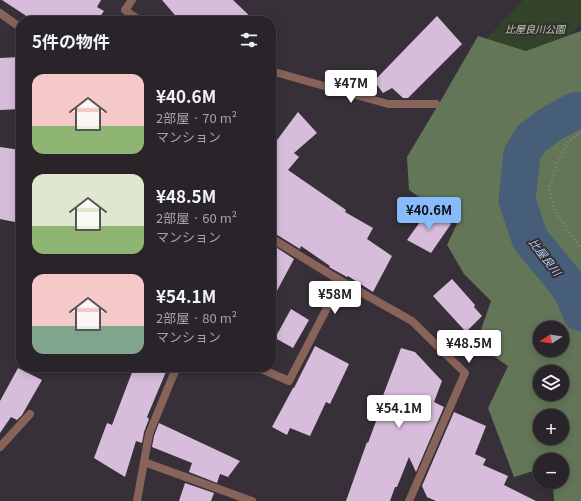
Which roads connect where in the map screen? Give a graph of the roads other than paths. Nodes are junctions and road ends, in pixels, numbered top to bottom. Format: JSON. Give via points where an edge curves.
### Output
{"nodes":[{"id":1,"x":132,"y":0,"type":"edge"},
{"id":2,"x":0,"y":13,"type":"edge"},
{"id":3,"x":133,"y":16,"type":"edge"},
{"id":4,"x":16,"y":24,"type":"edge"},
{"id":5,"x":276,"y":71,"type":"edge"},
{"id":6,"x":436,"y":104,"type":"dead end"},
{"id":7,"x":276,"y":241,"type":"edge"},
{"id":8,"x":341,"y":281,"type":"junction"},
{"id":9,"x":175,"y":372,"type":"edge"},
{"id":10,"x":268,"y":372,"type":"edge"},
{"id":11,"x":30,"y":414,"type":"dead end"},
{"id":12,"x":0,"y":447,"type":"edge"},
{"id":13,"x":144,"y":462,"type":"junction"},
{"id":14,"x":136,"y":501,"type":"edge"},
{"id":15,"x":252,"y":501,"type":"edge"},
{"id":16,"x":410,"y":501,"type":"edge"}],
"edges":[{"from":1,"to":3,"type":"street","via":[[125,10]]},
{"from":2,"to":4,"type":"street"},
{"from":5,"to":6,"type":"street","via":[[388,104]]},
{"from":7,"to":8,"type":"street"},
{"from":8,"to":10,"type":"street","via":[[289,382]]},
{"from":8,"to":16,"type":"street","via":[[412,321],[465,373]]},
{"from":9,"to":13,"type":"street","via":[[149,434]]},
{"from":11,"to":12,"type":"street"},
{"from":13,"to":14,"type":"street"},
{"from":13,"to":15,"type":"street"}]}
